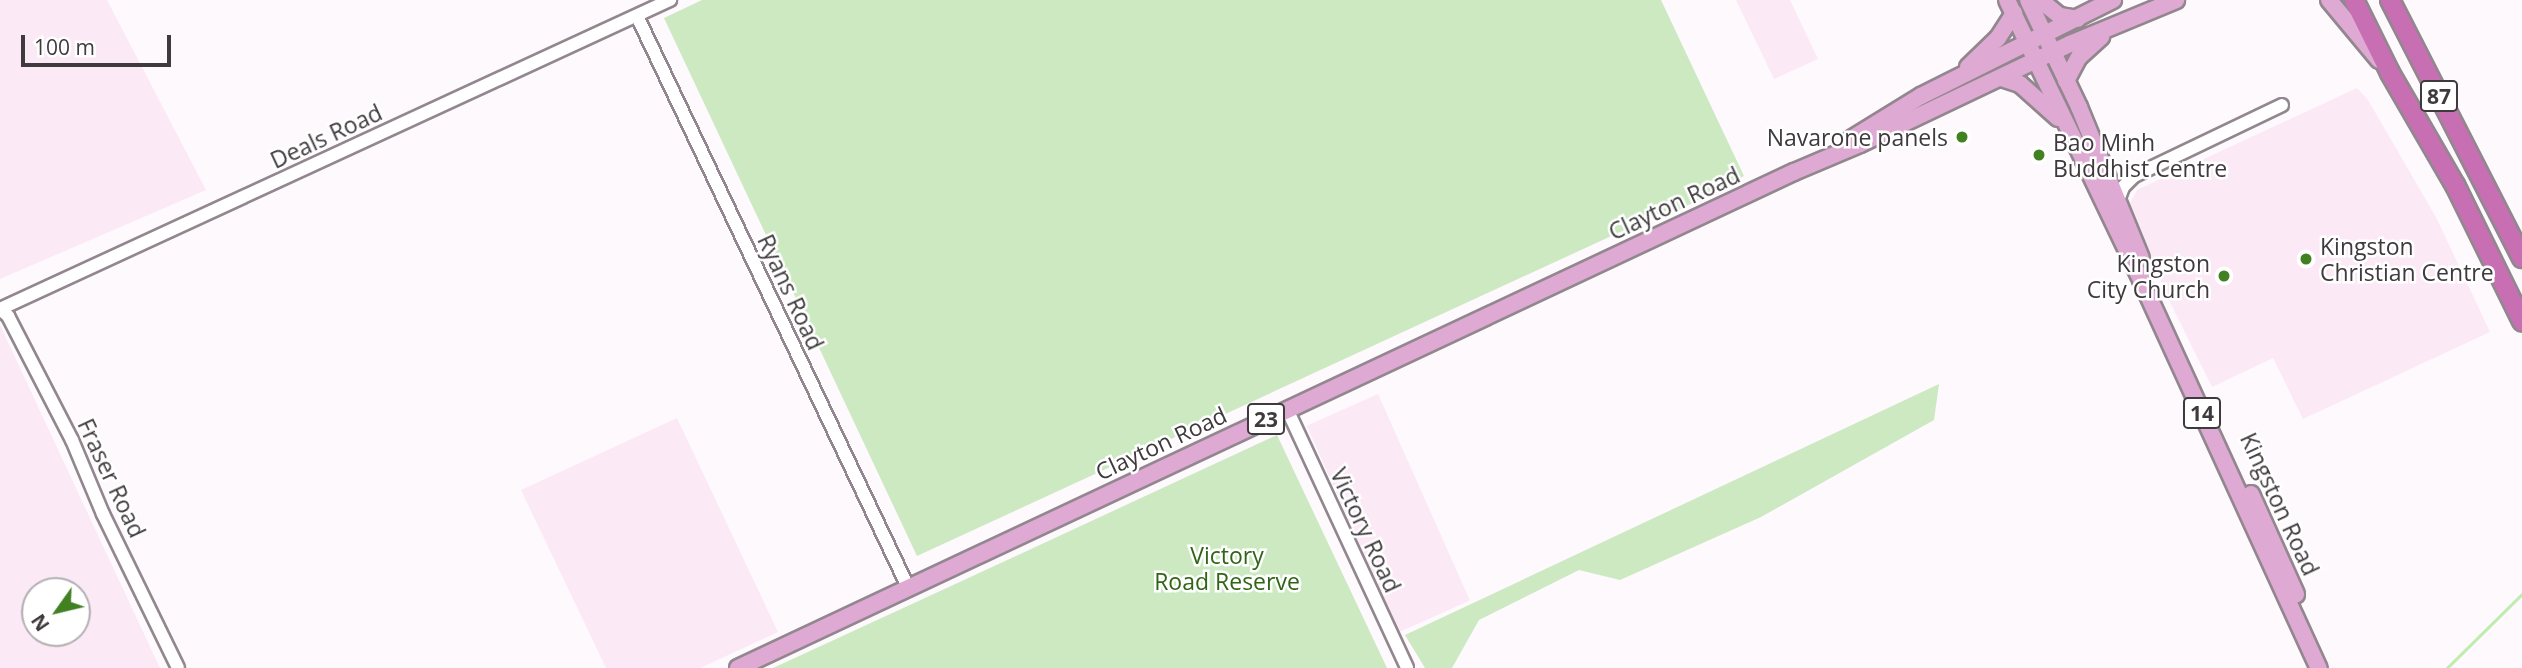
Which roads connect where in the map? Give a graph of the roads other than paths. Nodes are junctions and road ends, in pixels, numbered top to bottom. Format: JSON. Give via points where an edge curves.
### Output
{"nodes":[{"id":1,"x":670,"y":0,"type":"edge"},
{"id":2,"x":2028,"y":0,"type":"edge"},
{"id":3,"x":2040,"y":0,"type":"edge"},
{"id":4,"x":2112,"y":0,"type":"edge"},
{"id":5,"x":2176,"y":0,"type":"edge"},
{"id":6,"x":2329,"y":0,"type":"edge"},
{"id":7,"x":2354,"y":0,"type":"edge"},
{"id":8,"x":2393,"y":4,"type":"edge"},
{"id":9,"x":2010,"y":7,"type":"edge"},
{"id":10,"x":637,"y":16,"type":"junction"},
{"id":11,"x":2078,"y":19,"type":"junction"},
{"id":12,"x":2121,"y":22,"type":"junction"},
{"id":13,"x":2045,"y":35,"type":"junction"},
{"id":14,"x":2027,"y":44,"type":"junction"},
{"id":15,"x":2053,"y":53,"type":"junction"},
{"id":16,"x":2036,"y":61,"type":"junction"},
{"id":17,"x":2390,"y":73,"type":"junction"},
{"id":18,"x":2001,"y":78,"type":"junction"},
{"id":19,"x":2066,"y":81,"type":"junction"},
{"id":20,"x":1948,"y":83,"type":"junction"},
{"id":21,"x":1950,"y":102,"type":"junction"},
{"id":22,"x":2282,"y":105,"type":"dead end"},
{"id":23,"x":2069,"y":131,"type":"junction"},
{"id":24,"x":2103,"y":167,"type":"junction"},
{"id":25,"x":1794,"y":172,"type":"junction"},
{"id":26,"x":2134,"y":176,"type":"junction"},
{"id":27,"x":2117,"y":203,"type":"junction"},
{"id":28,"x":2522,"y":258,"type":"edge"},
{"id":29,"x":0,"y":309,"type":"edge"},
{"id":30,"x":2522,"y":321,"type":"edge"},
{"id":31,"x":1287,"y":409,"type":"junction"},
{"id":32,"x":908,"y":587,"type":"junction"},
{"id":33,"x":178,"y":668,"type":"edge"},
{"id":34,"x":738,"y":668,"type":"edge"},
{"id":35,"x":1407,"y":668,"type":"edge"},
{"id":36,"x":2319,"y":668,"type":"edge"},
{"id":37,"x":2330,"y":668,"type":"edge"}],
"edges":[{"from":1,"to":10,"type":"street","name":"Deals Road"},
{"from":2,"to":13,"type":"main road","number":"14"},
{"from":3,"to":11,"type":"main road","via":[[2060,16]]},
{"from":4,"to":11,"type":"main road","number":"23"},
{"from":5,"to":12,"type":"main road","number":"23"},
{"from":6,"to":17,"type":"main road"},
{"from":7,"to":17,"type":"highway","number":"87"},
{"from":8,"to":28,"type":"highway","number":"87"},
{"from":9,"to":14,"type":"main road","number":"14"},
{"from":9,"to":20,"type":"main road","via":[[1998,38]]},
{"from":10,"to":29,"type":"street","name":"Deals Road"},
{"from":10,"to":32,"type":"street","name":"Ryans Road"},
{"from":11,"to":13,"type":"main road","number":"23"},
{"from":12,"to":15,"type":"main road","number":"23"},
{"from":12,"to":19,"type":"main road","via":[[2079,57]]},
{"from":13,"to":14,"type":"main road","number":"23"},
{"from":13,"to":15,"type":"main road","number":"14"},
{"from":14,"to":16,"type":"main road","number":"14"},
{"from":14,"to":20,"type":"main road","name":"Clayton Road","number":"23"},
{"from":15,"to":16,"type":"main road","number":"23"},
{"from":15,"to":19,"type":"main road","name":"Kingston Road","number":"14"},
{"from":16,"to":18,"type":"main road","name":"Clayton Road","number":"23"},
{"from":16,"to":23,"type":"main road","name":"Kingston Road","number":"14"},
{"from":17,"to":30,"type":"highway","number":"87","via":[[2455,185]]},
{"from":18,"to":21,"type":"main road","name":"Clayton Road","number":"23"},
{"from":18,"to":23,"type":"main road","via":[[2026,88]]},
{"from":19,"to":24,"type":"main road","name":"Kingston Road","number":"14"},
{"from":20,"to":21,"type":"main road"},
{"from":20,"to":25,"type":"main road","name":"Clayton Road","number":"23"},
{"from":21,"to":25,"type":"main road","name":"Clayton Road","number":"23"},
{"from":22,"to":26,"type":"street"},
{"from":23,"to":36,"type":"main road","name":"Kingston Road","number":"14"},
{"from":24,"to":26,"type":"street","via":[[2118,176]]},
{"from":24,"to":27,"type":"main road","name":"Kingston Road","number":"14"},
{"from":25,"to":31,"type":"main road","name":"Clayton Road","number":"23"},
{"from":26,"to":27,"type":"street"},
{"from":27,"to":37,"type":"main road","name":"Kingston Road","number":"14"},
{"from":29,"to":33,"type":"street","name":"Fraser Road","via":[[8,316],[72,440]]},
{"from":31,"to":32,"type":"main road","name":"Clayton Road","number":"23"},
{"from":31,"to":35,"type":"street","name":"Victory Road"},
{"from":32,"to":34,"type":"main road","name":"Clayton Road","number":"23"}]}
